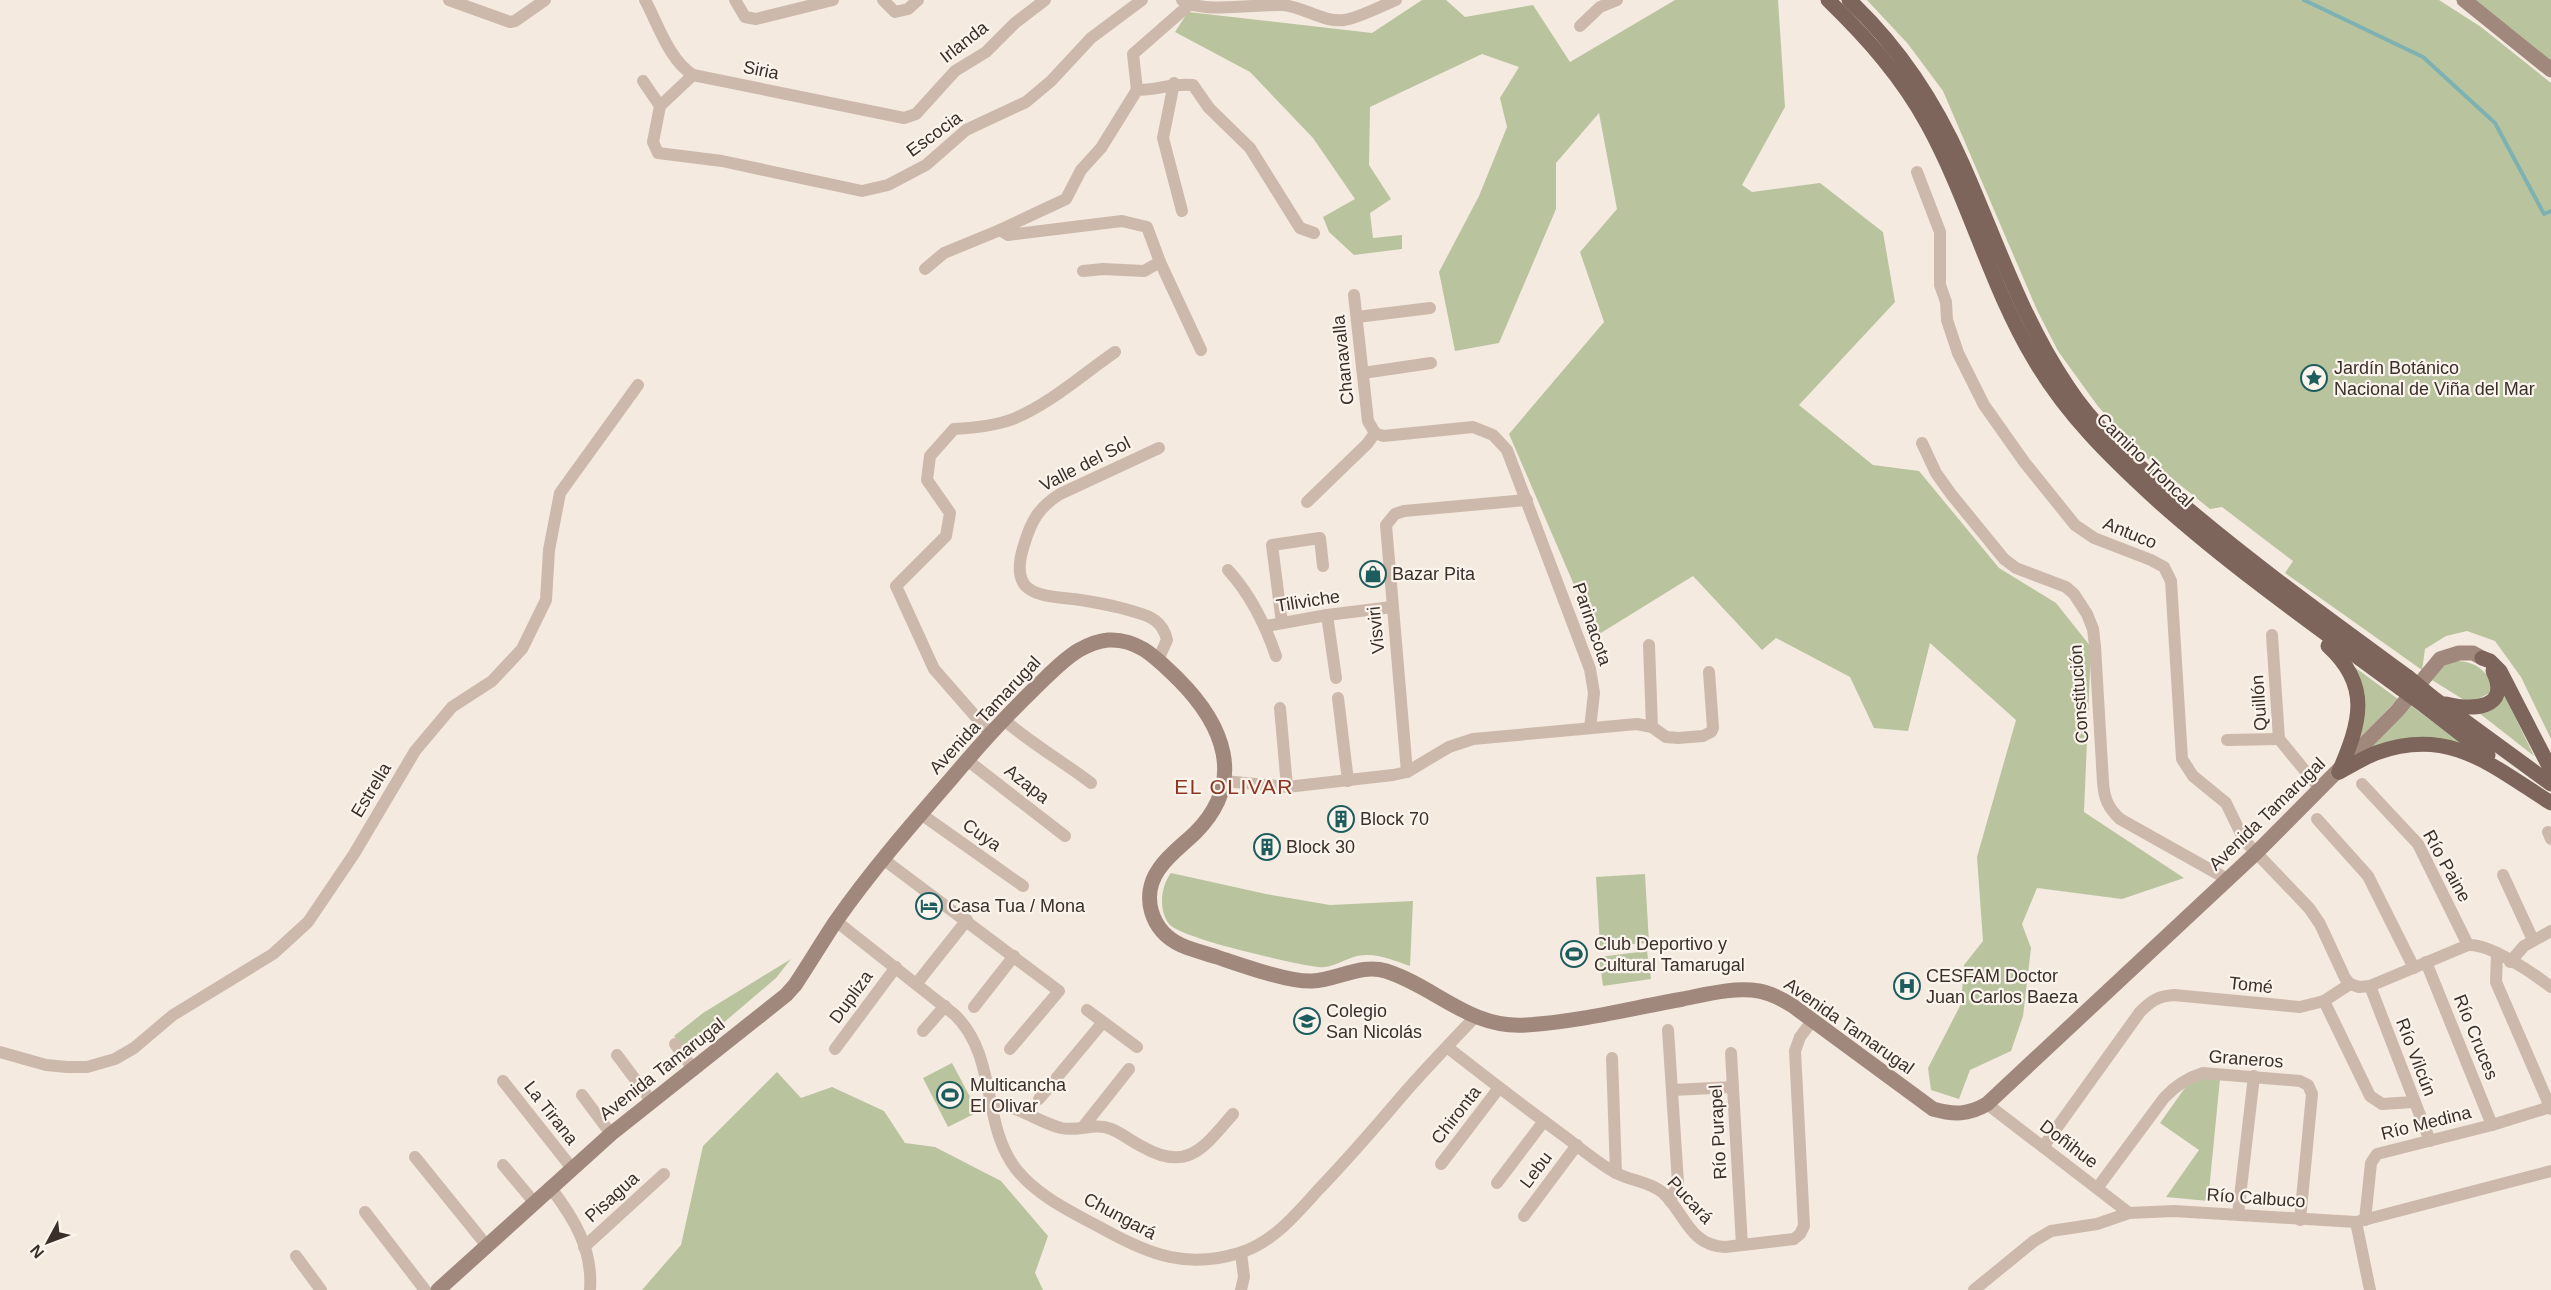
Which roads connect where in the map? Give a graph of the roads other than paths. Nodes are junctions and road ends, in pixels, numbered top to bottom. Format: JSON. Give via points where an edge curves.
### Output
{"nodes":[{"id":1,"x":449,"y":0,"type":"edge"},
{"id":2,"x":545,"y":0,"type":"edge"},
{"id":3,"x":645,"y":0,"type":"edge"},
{"id":4,"x":735,"y":0,"type":"edge"},
{"id":5,"x":833,"y":0,"type":"edge"},
{"id":6,"x":883,"y":0,"type":"edge"},
{"id":7,"x":918,"y":0,"type":"edge"},
{"id":8,"x":1045,"y":0,"type":"edge"},
{"id":9,"x":1142,"y":0,"type":"edge"},
{"id":10,"x":1396,"y":0,"type":"edge"},
{"id":11,"x":1617,"y":0,"type":"edge"},
{"id":12,"x":1828,"y":0,"type":"edge"},
{"id":13,"x":1849,"y":0,"type":"edge"},
{"id":14,"x":2464,"y":0,"type":"edge"},
{"id":15,"x":1186,"y":2,"type":"edge"},
{"id":16,"x":1580,"y":26,"type":"dead end"},
{"id":17,"x":2551,"y":70,"type":"edge"},
{"id":18,"x":693,"y":75,"type":"junction"},
{"id":19,"x":643,"y":81,"type":"dead end"},
{"id":20,"x":1174,"y":83,"type":"junction"},
{"id":21,"x":1137,"y":90,"type":"junction"},
{"id":22,"x":660,"y":106,"type":"junction"},
{"id":23,"x":911,"y":117,"type":"joint"},
{"id":24,"x":1917,"y":172,"type":"dead end"},
{"id":25,"x":1182,"y":211,"type":"dead end"},
{"id":26,"x":1000,"y":230,"type":"junction"},
{"id":27,"x":1314,"y":233,"type":"dead end"},
{"id":28,"x":1160,"y":262,"type":"junction"},
{"id":29,"x":925,"y":269,"type":"dead end"},
{"id":30,"x":1083,"y":271,"type":"dead end"},
{"id":31,"x":1354,"y":295,"type":"dead end"},
{"id":32,"x":1430,"y":308,"type":"dead end"},
{"id":33,"x":1357,"y":317,"type":"junction"},
{"id":34,"x":1201,"y":350,"type":"dead end"},
{"id":35,"x":1115,"y":352,"type":"dead end"},
{"id":36,"x":1431,"y":363,"type":"dead end"},
{"id":37,"x":1363,"y":373,"type":"junction"},
{"id":38,"x":638,"y":385,"type":"dead end"},
{"id":39,"x":1375,"y":433,"type":"junction"},
{"id":40,"x":1922,"y":443,"type":"dead end"},
{"id":41,"x":1159,"y":448,"type":"dead end"},
{"id":42,"x":1527,"y":500,"type":"junction"},
{"id":43,"x":1307,"y":502,"type":"dead end"},
{"id":44,"x":1323,"y":566,"type":"dead end"},
{"id":45,"x":1228,"y":570,"type":"dead end"},
{"id":46,"x":2273,"y":595,"type":"junction"},
{"id":47,"x":1392,"y":608,"type":"junction"},
{"id":48,"x":1327,"y":615,"type":"junction"},
{"id":49,"x":1282,"y":623,"type":"junction"},
{"id":50,"x":1266,"y":626,"type":"junction"},
{"id":51,"x":2272,"y":635,"type":"dead end"},
{"id":52,"x":1649,"y":645,"type":"dead end"},
{"id":53,"x":1276,"y":656,"type":"dead end"},
{"id":54,"x":2482,"y":658,"type":"junction"},
{"id":55,"x":1158,"y":660,"type":"junction"},
{"id":56,"x":1709,"y":672,"type":"dead end"},
{"id":57,"x":1336,"y":678,"type":"dead end"},
{"id":58,"x":2404,"y":683,"type":"junction"},
{"id":59,"x":1338,"y":698,"type":"dead end"},
{"id":60,"x":2432,"y":701,"type":"junction"},
{"id":61,"x":1280,"y":708,"type":"dead end"},
{"id":62,"x":1003,"y":719,"type":"junction"},
{"id":63,"x":1652,"y":727,"type":"junction"},
{"id":64,"x":1590,"y":728,"type":"junction"},
{"id":65,"x":990,"y":734,"type":"junction"},
{"id":66,"x":2279,"y":739,"type":"junction"},
{"id":67,"x":2227,"y":740,"type":"dead end"},
{"id":68,"x":967,"y":760,"type":"junction"},
{"id":69,"x":2551,"y":771,"type":"edge"},
{"id":70,"x":1407,"y":772,"type":"junction"},
{"id":71,"x":2338,"y":772,"type":"junction"},
{"id":72,"x":1224,"y":781,"type":"junction"},
{"id":73,"x":1348,"y":781,"type":"junction"},
{"id":74,"x":1091,"y":783,"type":"dead end"},
{"id":75,"x":2362,"y":784,"type":"dead end"},
{"id":76,"x":2551,"y":784,"type":"edge"},
{"id":77,"x":1287,"y":787,"type":"junction"},
{"id":78,"x":2320,"y":789,"type":"junction"},
{"id":79,"x":2551,"y":803,"type":"edge"},
{"id":80,"x":921,"y":814,"type":"junction"},
{"id":81,"x":2317,"y":819,"type":"dead end"},
{"id":82,"x":1065,"y":836,"type":"dead end"},
{"id":83,"x":2257,"y":852,"type":"junction"},
{"id":84,"x":883,"y":859,"type":"junction"},
{"id":85,"x":2503,"y":875,"type":"dead end"},
{"id":86,"x":2227,"y":879,"type":"junction"},
{"id":87,"x":1023,"y":886,"type":"dead end"},
{"id":88,"x":967,"y":920,"type":"junction"},
{"id":89,"x":836,"y":921,"type":"junction"},
{"id":90,"x":2551,"y":932,"type":"edge"},
{"id":91,"x":2534,"y":940,"type":"junction"},
{"id":92,"x":2468,"y":945,"type":"junction"},
{"id":93,"x":2497,"y":953,"type":"junction"},
{"id":94,"x":1014,"y":956,"type":"junction"},
{"id":95,"x":2426,"y":962,"type":"junction"},
{"id":96,"x":2510,"y":962,"type":"junction"},
{"id":97,"x":896,"y":967,"type":"junction"},
{"id":98,"x":2414,"y":968,"type":"junction"},
{"id":99,"x":917,"y":983,"type":"junction"},
{"id":100,"x":2350,"y":984,"type":"junction"},
{"id":101,"x":2370,"y":986,"type":"junction"},
{"id":102,"x":2551,"y":987,"type":"edge"},
{"id":103,"x":2324,"y":1001,"type":"junction"},
{"id":104,"x":945,"y":1006,"type":"junction"},
{"id":105,"x":974,"y":1006,"type":"dead end"},
{"id":106,"x":1087,"y":1010,"type":"dead end"},
{"id":107,"x":1475,"y":1017,"type":"junction"},
{"id":108,"x":1812,"y":1021,"type":"junction"},
{"id":109,"x":1103,"y":1022,"type":"junction"},
{"id":110,"x":1668,"y":1030,"type":"dead end"},
{"id":111,"x":923,"y":1031,"type":"dead end"},
{"id":112,"x":675,"y":1044,"type":"dead end"},
{"id":113,"x":1137,"y":1047,"type":"dead end"},
{"id":114,"x":1447,"y":1047,"type":"junction"},
{"id":115,"x":835,"y":1049,"type":"dead end"},
{"id":116,"x":1010,"y":1049,"type":"dead end"},
{"id":117,"x":0,"y":1052,"type":"edge"},
{"id":118,"x":1731,"y":1053,"type":"dead end"},
{"id":119,"x":617,"y":1055,"type":"dead end"},
{"id":120,"x":1612,"y":1058,"type":"dead end"},
{"id":121,"x":694,"y":1070,"type":"junction"},
{"id":122,"x":1129,"y":1070,"type":"dead end"},
{"id":123,"x":2254,"y":1076,"type":"junction"},
{"id":124,"x":503,"y":1081,"type":"dead end"},
{"id":125,"x":1733,"y":1087,"type":"junction"},
{"id":126,"x":1499,"y":1088,"type":"junction"},
{"id":127,"x":1673,"y":1090,"type":"junction"},
{"id":128,"x":582,"y":1095,"type":"dead end"},
{"id":129,"x":1039,"y":1099,"type":"dead end"},
{"id":130,"x":652,"y":1102,"type":"junction"},
{"id":131,"x":2414,"y":1102,"type":"junction"},
{"id":132,"x":992,"y":1104,"type":"junction"},
{"id":133,"x":1987,"y":1104,"type":"junction"},
{"id":134,"x":2551,"y":1108,"type":"edge"},
{"id":135,"x":1233,"y":1114,"type":"dead end"},
{"id":136,"x":1544,"y":1121,"type":"junction"},
{"id":137,"x":2492,"y":1125,"type":"junction"},
{"id":138,"x":1083,"y":1127,"type":"junction"},
{"id":139,"x":610,"y":1134,"type":"junction"},
{"id":140,"x":2430,"y":1141,"type":"junction"},
{"id":141,"x":1577,"y":1145,"type":"junction"},
{"id":142,"x":2043,"y":1147,"type":"junction"},
{"id":143,"x":415,"y":1157,"type":"dead end"},
{"id":144,"x":1440,"y":1164,"type":"dead end"},
{"id":145,"x":503,"y":1165,"type":"dead end"},
{"id":146,"x":571,"y":1167,"type":"junction"},
{"id":147,"x":2551,"y":1171,"type":"edge"},
{"id":148,"x":1617,"y":1173,"type":"junction"},
{"id":149,"x":664,"y":1174,"type":"dead end"},
{"id":150,"x":1497,"y":1183,"type":"dead end"},
{"id":151,"x":550,"y":1187,"type":"junction"},
{"id":152,"x":2098,"y":1187,"type":"junction"},
{"id":153,"x":1670,"y":1200,"type":"junction"},
{"id":154,"x":534,"y":1202,"type":"junction"},
{"id":155,"x":365,"y":1212,"type":"dead end"},
{"id":156,"x":2129,"y":1213,"type":"junction"},
{"id":157,"x":2238,"y":1214,"type":"junction"},
{"id":158,"x":1524,"y":1216,"type":"dead end"},
{"id":159,"x":2300,"y":1220,"type":"junction"},
{"id":160,"x":2360,"y":1221,"type":"junction"},
{"id":161,"x":1742,"y":1245,"type":"junction"},
{"id":162,"x":487,"y":1246,"type":"junction"},
{"id":163,"x":584,"y":1247,"type":"junction"},
{"id":164,"x":1240,"y":1253,"type":"junction"},
{"id":165,"x":296,"y":1256,"type":"dead end"},
{"id":166,"x":321,"y":1290,"type":"edge"},
{"id":167,"x":425,"y":1290,"type":"edge"},
{"id":168,"x":438,"y":1290,"type":"edge"},
{"id":169,"x":590,"y":1290,"type":"edge"},
{"id":170,"x":1241,"y":1290,"type":"edge"},
{"id":171,"x":1974,"y":1290,"type":"edge"},
{"id":172,"x":2370,"y":1290,"type":"edge"}],
"edges":[{"from":1,"to":2,"type":"street","via":[[510,22]]},
{"from":3,"to":18,"type":"street","via":[[677,59]]},
{"from":4,"to":5,"type":"street","via":[[745,17],[756,19]]},
{"from":6,"to":7,"type":"street","via":[[895,12],[908,9]]},
{"from":8,"to":23,"type":"street","name":"Irlanda","via":[[986,52],[955,71]]},
{"from":9,"to":22,"type":"street","name":"Escocia","via":[[1091,38],[1026,102],[966,130],[926,165],[888,185],[862,190],[722,161],[658,153],[653,142]]},
{"from":10,"to":15,"type":"street","via":[[1344,20],[1290,5]]},
{"from":11,"to":16,"type":"street","via":[[1600,7]]},
{"from":12,"to":46,"type":"main road","name":"Camino Troncal","via":[[1883,57],[1928,124],[2006,305],[2055,392],[2091,437],[2141,485]]},
{"from":13,"to":58,"type":"main road","name":"Camino Troncal","via":[[1918,82],[1942,123],[2023,311],[2069,389],[2124,452],[2195,515]]},
{"from":14,"to":17,"type":"street"},
{"from":15,"to":21,"type":"street","via":[[1133,54]]},
{"from":18,"to":22,"type":"street"},
{"from":18,"to":23,"type":"street","name":"Siria"},
{"from":19,"to":22,"type":"street"},
{"from":20,"to":21,"type":"street"},
{"from":20,"to":25,"type":"street","via":[[1163,138]]},
{"from":20,"to":27,"type":"street","via":[[1193,85],[1209,108],[1250,148],[1300,228]]},
{"from":21,"to":26,"type":"street","via":[[1101,148],[1081,170],[1066,199]]},
{"from":24,"to":83,"type":"street","name":"Antuco","via":[[1940,232],[1940,285],[1947,320],[1972,385],[2019,455],[2075,525],[2094,538],[2164,567],[2171,581],[2182,759],[2193,776],[2226,803],[2240,834]]},
{"from":26,"to":28,"type":"street","via":[[1008,235],[1122,222],[1147,227]]},
{"from":26,"to":29,"type":"street","via":[[944,253]]},
{"from":28,"to":30,"type":"street","via":[[1144,271]]},
{"from":28,"to":34,"type":"street"},
{"from":31,"to":33,"type":"street","name":"Chanavalla"},
{"from":32,"to":33,"type":"street"},
{"from":33,"to":37,"type":"street","name":"Chanavalla"},
{"from":35,"to":65,"type":"street","via":[[1013,419],[954,429],[930,456],[927,480],[950,513],[946,536],[896,586],[934,669]]},
{"from":36,"to":37,"type":"street"},
{"from":37,"to":39,"type":"street","name":"Chanavalla","via":[[1368,420]]},
{"from":38,"to":117,"type":"street","name":"Estrella","via":[[560,493],[549,550],[546,600],[522,649],[492,681],[452,707],[415,751],[308,922],[273,954],[173,1014],[115,1059],[87,1067],[67,1067]]},
{"from":39,"to":42,"type":"street","name":"Parinacota","via":[[1383,436],[1473,427],[1485,430],[1507,450]]},
{"from":39,"to":43,"type":"street"},
{"from":40,"to":86,"type":"street","name":"Constitución","via":[[1951,494],[2004,559],[2016,568],[2066,587],[2087,614],[2095,646],[2104,797],[2108,806],[2120,819]]},
{"from":41,"to":55,"type":"street","name":"Valle del Sol","via":[[1045,504],[1035,516],[1020,564],[1026,586],[1040,596],[1109,604],[1149,616],[1160,624],[1167,640]]},
{"from":42,"to":47,"type":"street","name":"Visviri","via":[[1395,514],[1388,520],[1385,532]]},
{"from":42,"to":64,"type":"street","name":"Parinacota","via":[[1590,669],[1594,693]]},
{"from":44,"to":49,"type":"street","via":[[1320,538],[1272,545]]},
{"from":45,"to":50,"type":"street","via":[[1244,588]]},
{"from":46,"to":58,"type":"main road","name":"Camino Troncal"},
{"from":46,"to":71,"type":"main road","via":[[2340,656],[2353,675],[2358,709],[2352,742]]},
{"from":47,"to":48,"type":"street","name":"Tiliviche"},
{"from":47,"to":70,"type":"street","name":"Visviri"},
{"from":48,"to":49,"type":"street","name":"Tiliviche"},
{"from":48,"to":57,"type":"street"},
{"from":49,"to":50,"type":"street","name":"Tiliviche"},
{"from":50,"to":53,"type":"street"},
{"from":51,"to":66,"type":"street","name":"Quillón"},
{"from":52,"to":63,"type":"street"},
{"from":54,"to":60,"type":"main road","via":[[2498,683],[2492,701],[2478,708]]},
{"from":54,"to":69,"type":"main road","via":[[2499,670]]},
{"from":54,"to":71,"type":"street","name":"Avenida Tamarugal","via":[[2459,653],[2440,659]]},
{"from":55,"to":62,"type":"street","name":"Avenida Tamarugal","via":[[1143,648],[1125,642],[1107,640],[1090,644],[1056,667]]},
{"from":55,"to":72,"type":"street","name":"Avenida Tamarugal","via":[[1206,711],[1223,747]]},
{"from":56,"to":63,"type":"street","via":[[1714,723],[1711,732],[1703,736],[1666,737]]},
{"from":58,"to":60,"type":"main road","name":"Camino Troncal","bridge":true},
{"from":59,"to":73,"type":"street"},
{"from":60,"to":76,"type":"main road","name":"Camino Troncal"},
{"from":60,"to":79,"type":"main road","name":"Camino Troncal"},
{"from":61,"to":77,"type":"street"},
{"from":62,"to":65,"type":"street","name":"Avenida Tamarugal"},
{"from":62,"to":74,"type":"street"},
{"from":63,"to":64,"type":"street","via":[[1637,724]]},
{"from":64,"to":70,"type":"street","via":[[1460,742]]},
{"from":65,"to":68,"type":"street","name":"Avenida Tamarugal"},
{"from":66,"to":67,"type":"street"},
{"from":66,"to":78,"type":"street","name":"Quillón"},
{"from":68,"to":80,"type":"street","name":"Avenida Tamarugal"},
{"from":68,"to":82,"type":"street","name":"Azapa"},
{"from":70,"to":73,"type":"street"},
{"from":71,"to":78,"type":"street","name":"Avenida Tamarugal"},
{"from":71,"to":79,"type":"main road","via":[[2400,746],[2442,744],[2472,754]]},
{"from":72,"to":77,"type":"street"},
{"from":72,"to":107,"type":"street","name":"Avenida Tamarugal","via":[[1209,816],[1152,879],[1150,911],[1170,939],[1241,965],[1302,980],[1366,968],[1383,970]]},
{"from":73,"to":77,"type":"street"},
{"from":75,"to":92,"type":"street","name":"Río Paine","via":[[2418,844]]},
{"from":78,"to":83,"type":"street","name":"Avenida Tamarugal"},
{"from":80,"to":84,"type":"street","name":"Avenida Tamarugal"},
{"from":80,"to":87,"type":"street","name":"Cuya"},
{"from":81,"to":98,"type":"street","via":[[2368,876]]},
{"from":83,"to":86,"type":"street","name":"Avenida Tamarugal"},
{"from":83,"to":100,"type":"street","name":"Antuco","via":[[2309,908]]},
{"from":84,"to":88,"type":"street"},
{"from":84,"to":89,"type":"street","name":"Avenida Tamarugal"},
{"from":85,"to":91,"type":"street"},
{"from":86,"to":133,"type":"street","name":"Avenida Tamarugal"},
{"from":88,"to":94,"type":"street"},
{"from":88,"to":99,"type":"street"},
{"from":89,"to":97,"type":"street","name":"Chungará"},
{"from":89,"to":121,"type":"street","name":"Avenida Tamarugal","via":[[786,995]]},
{"from":90,"to":91,"type":"street"},
{"from":91,"to":96,"type":"street"},
{"from":92,"to":93,"type":"street"},
{"from":92,"to":95,"type":"street"},
{"from":93,"to":96,"type":"street"},
{"from":93,"to":134,"type":"street","via":[[2496,982]]},
{"from":94,"to":105,"type":"street"},
{"from":94,"to":116,"type":"street","via":[[1059,991]]},
{"from":95,"to":98,"type":"street"},
{"from":95,"to":137,"type":"street","name":"Río Cruces"},
{"from":96,"to":102,"type":"street"},
{"from":97,"to":99,"type":"street","name":"Chungará"},
{"from":97,"to":115,"type":"street","name":"Dupliza"},
{"from":98,"to":101,"type":"street"},
{"from":99,"to":104,"type":"street","name":"Chungará"},
{"from":100,"to":101,"type":"street"},
{"from":100,"to":103,"type":"street","name":"Tomé"},
{"from":101,"to":131,"type":"street","name":"Río Vilcún"},
{"from":103,"to":131,"type":"street","via":[[2370,1096],[2382,1104]]},
{"from":103,"to":142,"type":"street","name":"Tomé","via":[[2288,1007],[2174,995],[2155,998],[2140,1012]]},
{"from":104,"to":111,"type":"street"},
{"from":104,"to":132,"type":"street","name":"Chungará","via":[[964,1024],[976,1044]]},
{"from":106,"to":109,"type":"street"},
{"from":107,"to":108,"type":"street","name":"Avenida Tamarugal","via":[[1504,1026],[1527,1025],[1727,991],[1758,990],[1781,998]]},
{"from":107,"to":114,"type":"street","name":"Chungará"},
{"from":108,"to":133,"type":"street","name":"Avenida Tamarugal","via":[[1933,1108],[1953,1114],[1969,1113]]},
{"from":108,"to":161,"type":"street","name":"Pucará","via":[[1795,1051],[1804,1226],[1794,1239]]},
{"from":109,"to":113,"type":"street"},
{"from":109,"to":129,"type":"street"},
{"from":110,"to":127,"type":"street"},
{"from":112,"to":121,"type":"street"},
{"from":114,"to":126,"type":"street","name":"Pucará"},
{"from":114,"to":164,"type":"street","name":"Chungará","via":[[1280,1230]]},
{"from":118,"to":125,"type":"street","name":"Río Purapel"},
{"from":119,"to":130,"type":"street"},
{"from":120,"to":148,"type":"street"},
{"from":121,"to":130,"type":"street","name":"Avenida Tamarugal"},
{"from":122,"to":138,"type":"street"},
{"from":123,"to":152,"type":"street","name":"Graneros","via":[[2203,1073],[2181,1082],[2164,1098]]},
{"from":123,"to":157,"type":"street"},
{"from":123,"to":159,"type":"street","name":"Graneros","via":[[2300,1081],[2308,1085],[2312,1094]]},
{"from":124,"to":146,"type":"street","name":"La Tirana"},
{"from":125,"to":127,"type":"street"},
{"from":125,"to":161,"type":"street","name":"Río Purapel"},
{"from":126,"to":136,"type":"street","name":"Pucará"},
{"from":126,"to":144,"type":"street","name":"Chironta"},
{"from":127,"to":153,"type":"street","via":[[1678,1182]]},
{"from":128,"to":139,"type":"street"},
{"from":130,"to":139,"type":"street","name":"Avenida Tamarugal"},
{"from":131,"to":140,"type":"street","name":"Río Vilcún"},
{"from":132,"to":138,"type":"street","via":[[1019,1108],[1060,1127]]},
{"from":132,"to":164,"type":"street","name":"Chungará","via":[[1000,1137],[1014,1167],[1057,1203],[1134,1247],[1157,1255],[1195,1261]]},
{"from":133,"to":142,"type":"street","name":"Doñihue"},
{"from":134,"to":137,"type":"street","name":"Río Medina"},
{"from":135,"to":138,"type":"street","via":[[1202,1149],[1181,1158],[1145,1149],[1110,1128]]},
{"from":136,"to":141,"type":"street","name":"Pucará"},
{"from":136,"to":150,"type":"street"},
{"from":137,"to":140,"type":"street","name":"Río Medina"},
{"from":139,"to":146,"type":"street","name":"Avenida Tamarugal"},
{"from":140,"to":160,"type":"street","name":"Río Medina","via":[[2377,1154],[2371,1163]]},
{"from":141,"to":148,"type":"street","name":"Pucará"},
{"from":141,"to":158,"type":"street","name":"Lebu"},
{"from":142,"to":152,"type":"street","name":"Doñihue"},
{"from":143,"to":162,"type":"street"},
{"from":145,"to":154,"type":"street"},
{"from":146,"to":151,"type":"street","name":"Avenida Tamarugal"},
{"from":147,"to":160,"type":"street","name":"Río Calbuco"},
{"from":148,"to":153,"type":"street","name":"Pucará","via":[[1652,1185]]},
{"from":149,"to":163,"type":"street","name":"Pisagua"},
{"from":151,"to":154,"type":"street","name":"Avenida Tamarugal"},
{"from":151,"to":163,"type":"street","via":[[572,1215]]},
{"from":152,"to":156,"type":"street","name":"Doñihue"},
{"from":153,"to":161,"type":"street","name":"Pucará","via":[[1689,1229],[1707,1243]]},
{"from":154,"to":162,"type":"street","name":"Avenida Tamarugal"},
{"from":155,"to":167,"type":"street"},
{"from":156,"to":157,"type":"street","name":"Río Calbuco"},
{"from":156,"to":171,"type":"street","name":"Río Calbuco","via":[[2097,1224],[2051,1231]]},
{"from":157,"to":159,"type":"street","name":"Río Calbuco"},
{"from":159,"to":160,"type":"street","name":"Río Calbuco"},
{"from":160,"to":172,"type":"street","name":"Río Medina"},
{"from":162,"to":168,"type":"street","name":"Avenida Tamarugal"},
{"from":163,"to":169,"type":"street"},
{"from":164,"to":170,"type":"street","via":[[1244,1277]]},
{"from":165,"to":166,"type":"street"}]}
